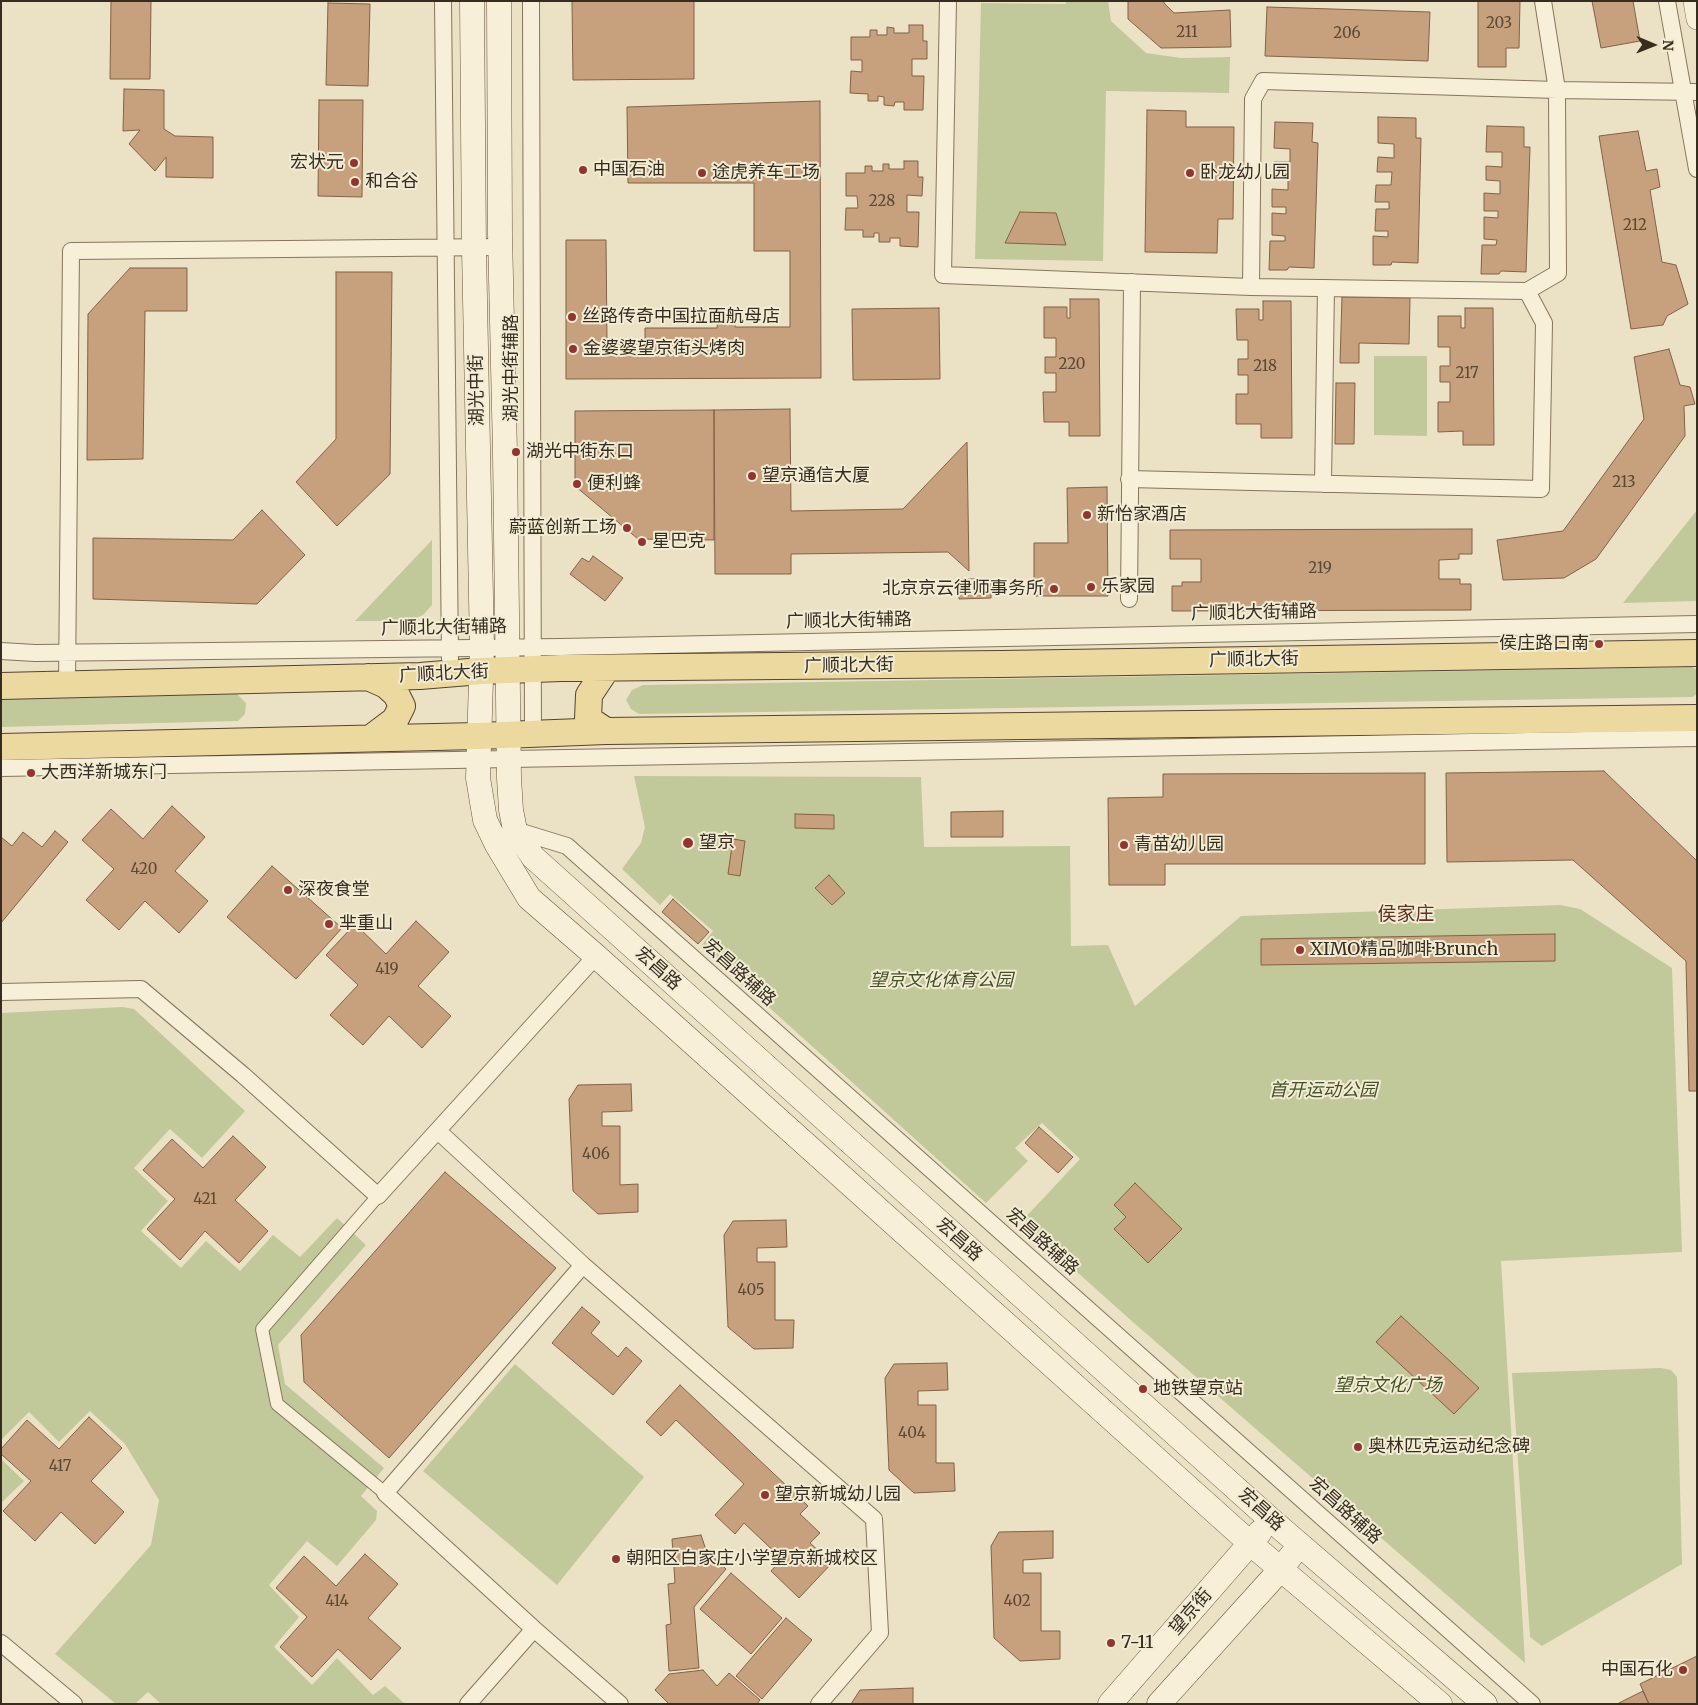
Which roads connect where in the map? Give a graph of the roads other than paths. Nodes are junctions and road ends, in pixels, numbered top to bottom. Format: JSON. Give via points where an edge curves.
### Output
{"nodes":[{"id":1,"x":443,"y":1,"type":"edge"},
{"id":2,"x":472,"y":1,"type":"edge"},
{"id":3,"x":499,"y":1,"type":"edge"},
{"id":4,"x":531,"y":1,"type":"edge"},
{"id":5,"x":948,"y":1,"type":"edge"},
{"id":6,"x":1543,"y":1,"type":"edge"},
{"id":7,"x":1667,"y":1,"type":"edge"},
{"id":8,"x":1694,"y":1,"type":"edge"},
{"id":9,"x":1697,"y":19,"type":"edge"},
{"id":10,"x":1557,"y":90,"type":"junction"},
{"id":11,"x":1690,"y":92,"type":"edge"},
{"id":12,"x":1697,"y":169,"type":"edge"},
{"id":13,"x":500,"y":247,"type":"junction"},
{"id":14,"x":474,"y":248,"type":"junction"},
{"id":15,"x":447,"y":249,"type":"junction"},
{"id":16,"x":1132,"y":282,"type":"junction"},
{"id":17,"x":1251,"y":287,"type":"junction"},
{"id":18,"x":1326,"y":288,"type":"junction"},
{"id":19,"x":1527,"y":291,"type":"junction"},
{"id":20,"x":1129,"y":479,"type":"junction"},
{"id":21,"x":1323,"y":484,"type":"junction"},
{"id":22,"x":1128,"y":599,"type":"dead end"},
{"id":23,"x":1697,"y":624,"type":"edge"},
{"id":24,"x":1,"y":651,"type":"edge"},
{"id":25,"x":67,"y":652,"type":"junction"},
{"id":26,"x":1690,"y":656,"type":"edge"},
{"id":27,"x":533,"y":658,"type":"junction"},
{"id":28,"x":482,"y":659,"type":"junction"},
{"id":29,"x":508,"y":659,"type":"junction"},
{"id":30,"x":450,"y":661,"type":"junction"},
{"id":31,"x":606,"y":668,"type":"junction"},
{"id":32,"x":368,"y":677,"type":"junction"},
{"id":33,"x":67,"y":685,"type":"junction"},
{"id":34,"x":1,"y":686,"type":"edge"},
{"id":35,"x":1692,"y":714,"type":"edge"},
{"id":36,"x":606,"y":731,"type":"junction"},
{"id":37,"x":371,"y":738,"type":"junction"},
{"id":38,"x":1697,"y":738,"type":"edge"},
{"id":39,"x":517,"y":742,"type":"junction"},
{"id":40,"x":1,"y":747,"type":"edge"},
{"id":41,"x":478,"y":758,"type":"junction"},
{"id":42,"x":1,"y":768,"type":"edge"},
{"id":43,"x":515,"y":830,"type":"junction"},
{"id":44,"x":596,"y":956,"type":"junction"},
{"id":45,"x":1,"y":992,"type":"edge"},
{"id":46,"x":438,"y":1131,"type":"junction"},
{"id":47,"x":378,"y":1196,"type":"junction"},
{"id":48,"x":583,"y":1265,"type":"junction"},
{"id":49,"x":385,"y":1493,"type":"junction"},
{"id":50,"x":1270,"y":1519,"type":"junction"},
{"id":51,"x":1251,"y":1544,"type":"junction"},
{"id":52,"x":1299,"y":1545,"type":"junction"},
{"id":53,"x":1281,"y":1569,"type":"junction"},
{"id":54,"x":534,"y":1629,"type":"junction"},
{"id":55,"x":1,"y":1643,"type":"edge"},
{"id":56,"x":74,"y":1704,"type":"edge"},
{"id":57,"x":468,"y":1704,"type":"edge"},
{"id":58,"x":620,"y":1704,"type":"edge"},
{"id":59,"x":819,"y":1704,"type":"edge"},
{"id":60,"x":1110,"y":1704,"type":"edge"},
{"id":61,"x":1159,"y":1704,"type":"edge"},
{"id":62,"x":1440,"y":1704,"type":"edge"},
{"id":63,"x":1485,"y":1704,"type":"edge"},
{"id":64,"x":1532,"y":1704,"type":"edge"}],
"edges":[{"from":1,"to":15,"type":"street"},
{"from":2,"to":14,"type":"main road","name":"湖光中街"},
{"from":3,"to":13,"type":"main road","name":"湖光中街"},
{"from":4,"to":27,"type":"street","name":"湖光中街辅路"},
{"from":5,"to":16,"type":"street","via":[[943,275]]},
{"from":6,"to":10,"type":"street"},
{"from":7,"to":11,"type":"street"},
{"from":8,"to":9,"type":"street"},
{"from":10,"to":11,"type":"street"},
{"from":10,"to":17,"type":"street","via":[[1263,81],[1253,99]]},
{"from":10,"to":19,"type":"street","via":[[1558,273]]},
{"from":11,"to":12,"type":"street"},
{"from":13,"to":14,"type":"street"},
{"from":13,"to":29,"type":"main road","name":"湖光中街"},
{"from":14,"to":15,"type":"street"},
{"from":14,"to":28,"type":"main road","name":"湖光中街"},
{"from":15,"to":25,"type":"street","via":[[71,251]]},
{"from":15,"to":30,"type":"street"},
{"from":16,"to":17,"type":"street"},
{"from":16,"to":20,"type":"street"},
{"from":17,"to":18,"type":"street"},
{"from":18,"to":19,"type":"street"},
{"from":18,"to":21,"type":"street"},
{"from":19,"to":21,"type":"street","via":[[1544,323],[1541,489]]},
{"from":20,"to":21,"type":"street"},
{"from":20,"to":22,"type":"street"},
{"from":23,"to":27,"type":"street","name":"广顺北大街辅路"},
{"from":24,"to":25,"type":"street","name":"广顺北大街辅路"},
{"from":25,"to":30,"type":"street","name":"广顺北大街辅路"},
{"from":25,"to":33,"type":"street"},
{"from":26,"to":31,"type":"main road","name":"广顺北大街"},
{"from":27,"to":29,"type":"main road","name":"广顺北大街"},
{"from":27,"to":31,"type":"main road","name":"广顺北大街"},
{"from":27,"to":39,"type":"street","name":"湖光中街辅路"},
{"from":28,"to":29,"type":"main road","name":"广顺北大街"},
{"from":28,"to":30,"type":"main road","name":"广顺北大街"},
{"from":28,"to":41,"type":"main road","name":"湖光中街"},
{"from":29,"to":39,"type":"main road","name":"湖光中街"},
{"from":30,"to":32,"type":"main road","name":"广顺北大街"},
{"from":31,"to":36,"type":"main road","via":[[589,695],[588,719]]},
{"from":32,"to":33,"type":"main road","name":"广顺北大街"},
{"from":32,"to":37,"type":"main road","via":[[386,685],[402,706],[395,720]]},
{"from":33,"to":34,"type":"main road","name":"广顺北大街"},
{"from":35,"to":36,"type":"main road"},
{"from":36,"to":39,"type":"main road"},
{"from":37,"to":40,"type":"main road"},
{"from":37,"to":41,"type":"main road"},
{"from":38,"to":39,"type":"street"},
{"from":39,"to":41,"type":"main road"},
{"from":39,"to":43,"type":"main road","name":"宏昌路","via":[[510,810]]},
{"from":41,"to":42,"type":"street"},
{"from":41,"to":44,"type":"main road","name":"宏昌路","via":[[485,820],[497,845],[529,898]]},
{"from":43,"to":50,"type":"main road","name":"宏昌路","via":[[532,857]]},
{"from":43,"to":64,"type":"street","name":"宏昌路辅路","via":[[567,846]]},
{"from":44,"to":46,"type":"street"},
{"from":44,"to":51,"type":"main road","name":"宏昌路"},
{"from":45,"to":47,"type":"street","via":[[142,989],[243,1074]]},
{"from":46,"to":47,"type":"street"},
{"from":46,"to":48,"type":"street"},
{"from":47,"to":49,"type":"street","via":[[262,1329],[277,1404]]},
{"from":48,"to":49,"type":"street"},
{"from":48,"to":59,"type":"street","via":[[874,1519],[880,1633]]},
{"from":49,"to":54,"type":"street"},
{"from":50,"to":51,"type":"main road","name":"望京街"},
{"from":50,"to":52,"type":"main road","name":"宏昌路"},
{"from":51,"to":53,"type":"main road","name":"宏昌路"},
{"from":51,"to":60,"type":"main road","name":"望京街"},
{"from":52,"to":53,"type":"main road"},
{"from":52,"to":63,"type":"main road","name":"宏昌路"},
{"from":53,"to":61,"type":"main road"},
{"from":53,"to":62,"type":"main road","name":"宏昌路"},
{"from":54,"to":57,"type":"street"},
{"from":54,"to":58,"type":"street"},
{"from":55,"to":56,"type":"street"}]}
